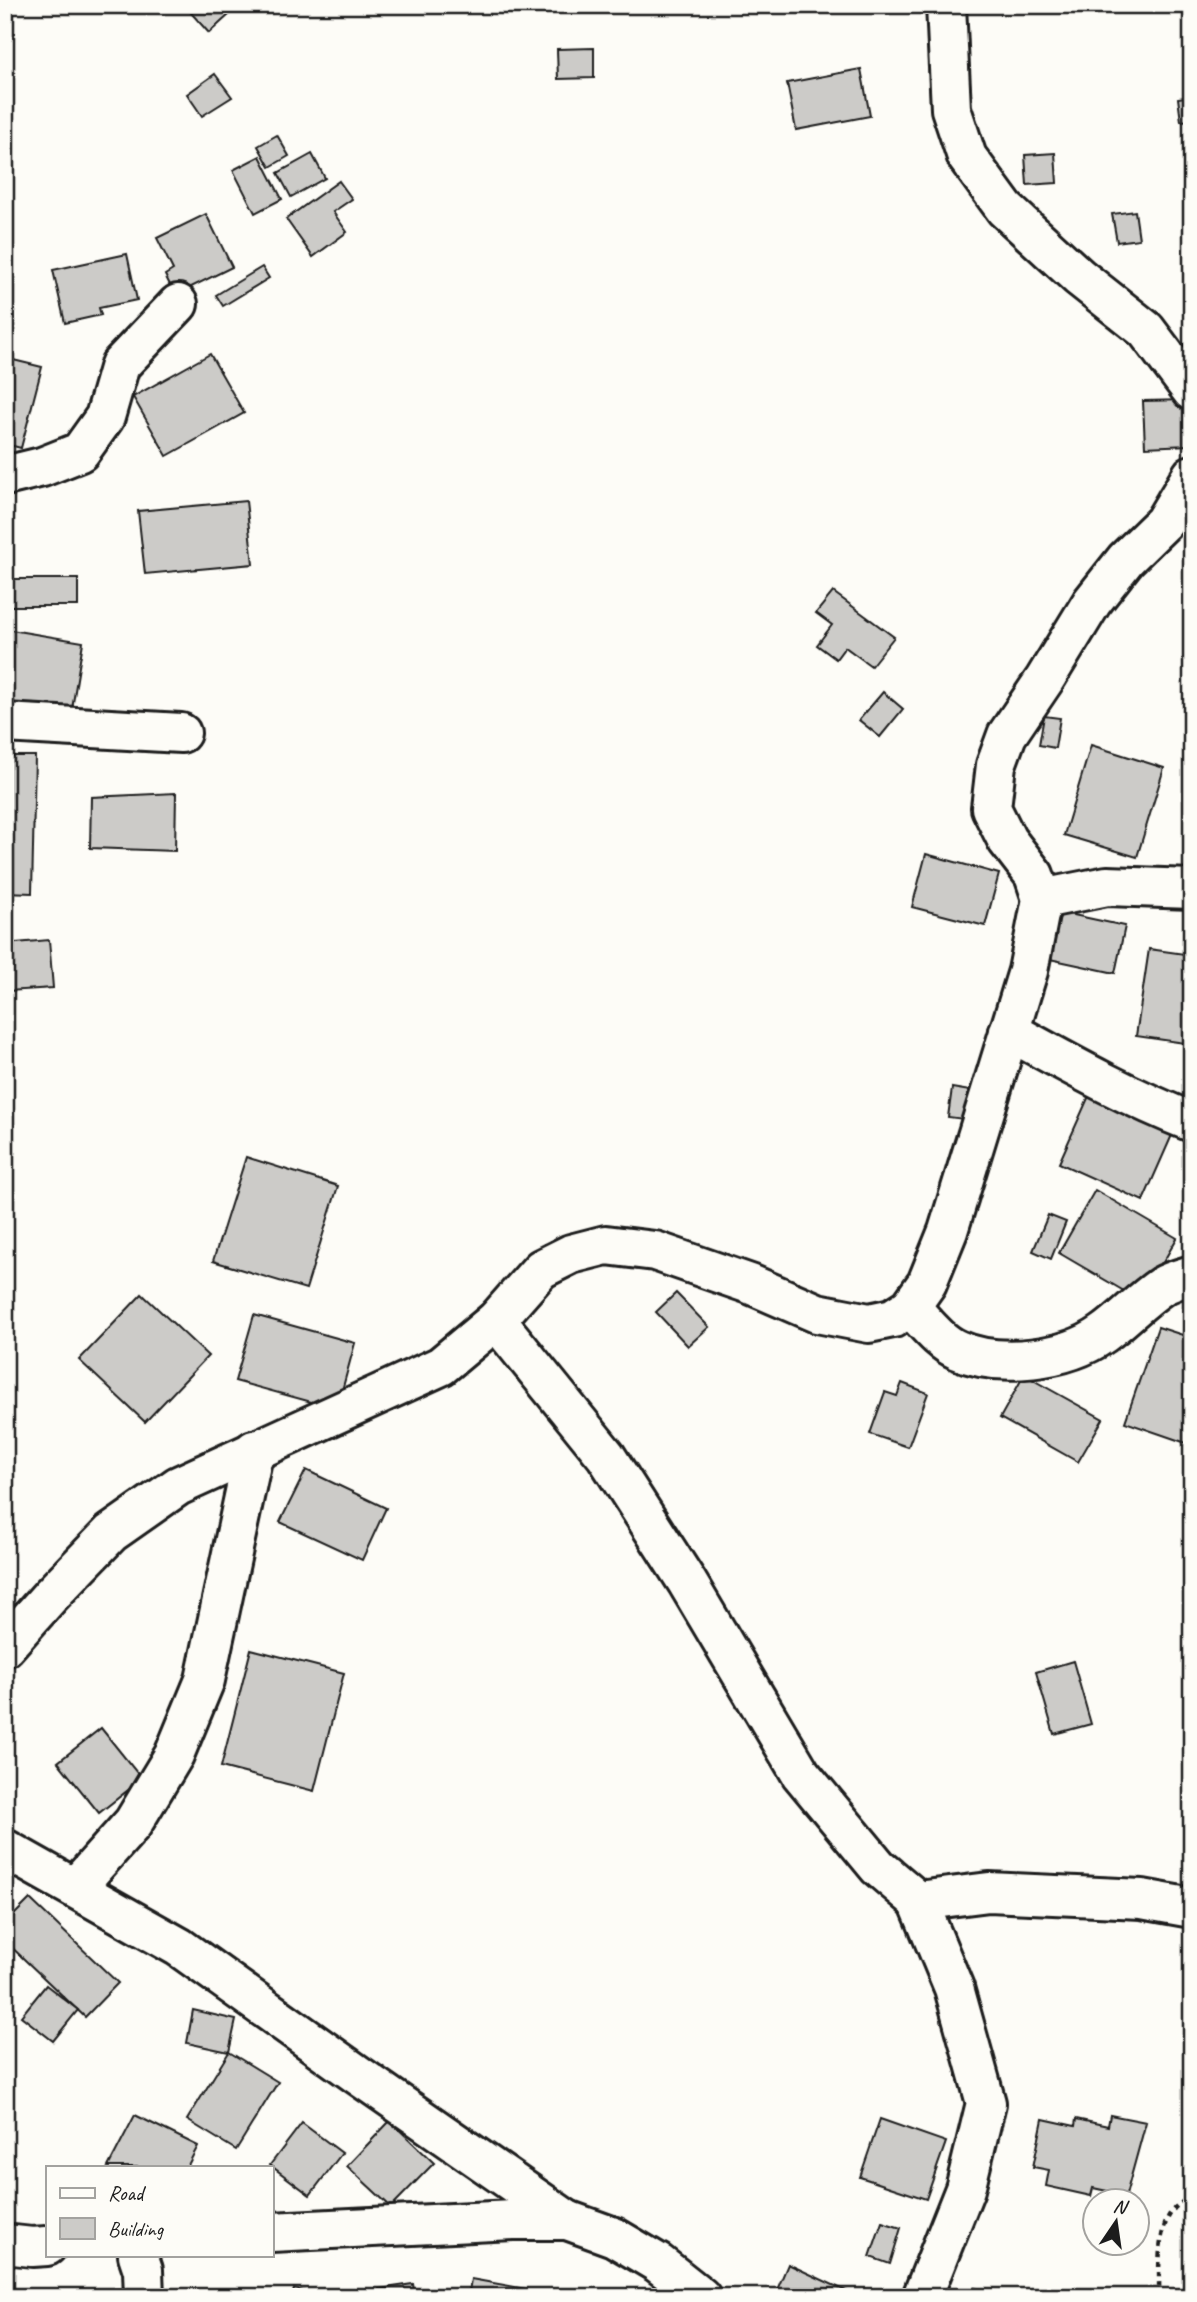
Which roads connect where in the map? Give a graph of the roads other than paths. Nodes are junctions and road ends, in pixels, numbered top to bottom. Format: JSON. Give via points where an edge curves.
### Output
{"nodes":[{"id":1,"x":946,"y":5,"type":"edge"},
{"id":2,"x":178,"y":304,"type":"dead end"},
{"id":3,"x":1192,"y":391,"type":"edge"},
{"id":4,"x":1192,"y":475,"type":"edge"},
{"id":5,"x":5,"y":476,"type":"edge"},
{"id":6,"x":5,"y":723,"type":"edge"},
{"id":7,"x":181,"y":733,"type":"dead end"},
{"id":8,"x":1192,"y":889,"type":"edge"},
{"id":9,"x":1042,"y":899,"type":"junction"},
{"id":10,"x":1009,"y":1031,"type":"junction"},
{"id":11,"x":1192,"y":1122,"type":"edge"},
{"id":12,"x":1192,"y":1275,"type":"edge"},
{"id":13,"x":910,"y":1307,"type":"junction"},
{"id":14,"x":496,"y":1320,"type":"junction"},
{"id":15,"x":254,"y":1450,"type":"junction"},
{"id":16,"x":5,"y":1647,"type":"edge"},
{"id":17,"x":5,"y":1849,"type":"edge"},
{"id":18,"x":75,"y":1888,"type":"junction"},
{"id":19,"x":918,"y":1901,"type":"junction"},
{"id":20,"x":1192,"y":1908,"type":"edge"},
{"id":21,"x":567,"y":2220,"type":"junction"},
{"id":22,"x":273,"y":2232,"type":"edge"},
{"id":23,"x":5,"y":2244,"type":"edge"},
{"id":24,"x":46,"y":2246,"type":"edge"},
{"id":25,"x":138,"y":2256,"type":"edge"},
{"id":26,"x":144,"y":2297,"type":"edge"},
{"id":27,"x":701,"y":2297,"type":"edge"},
{"id":28,"x":922,"y":2297,"type":"edge"}],
"edges":[{"from":1,"to":3,"type":"street","via":[[951,109],[967,157],[1005,209],[1146,330]]},
{"from":2,"to":5,"type":"street","via":[[120,365],[105,417],[80,452]]},
{"from":4,"to":9,"type":"street","via":[[1164,522],[1092,602],[1007,735],[996,765],[991,808],[1007,840],[1034,875]]},
{"from":6,"to":7,"type":"street"},
{"from":8,"to":9,"type":"street","via":[[1107,886]]},
{"from":9,"to":10,"type":"street","via":[[1028,971]]},
{"from":10,"to":11,"type":"street"},
{"from":10,"to":13,"type":"street","via":[[948,1231],[927,1283]]},
{"from":12,"to":13,"type":"street","via":[[1163,1285],[1101,1336],[1073,1351],[1048,1357],[990,1358],[956,1349]]},
{"from":13,"to":14,"type":"street","via":[[893,1318],[869,1323],[817,1313],[655,1251],[606,1245],[571,1254],[541,1269]]},
{"from":14,"to":15,"type":"street","via":[[441,1366]]},
{"from":14,"to":19,"type":"street","via":[[606,1455],[801,1774],[878,1867]]},
{"from":15,"to":16,"type":"street","via":[[178,1486],[111,1533]]},
{"from":15,"to":18,"type":"street","via":[[205,1680],[174,1755],[133,1823]]},
{"from":17,"to":18,"type":"street"},
{"from":18,"to":21,"type":"street","via":[[179,1947]]},
{"from":19,"to":20,"type":"street","via":[[989,1892],[1142,1899]]},
{"from":19,"to":28,"type":"street","via":[[954,1989],[986,2103],[965,2189]]},
{"from":21,"to":22,"type":"street"},
{"from":21,"to":27,"type":"street","via":[[614,2237],[658,2263]]},
{"from":23,"to":24,"type":"street"},
{"from":25,"to":26,"type":"street"}]}
